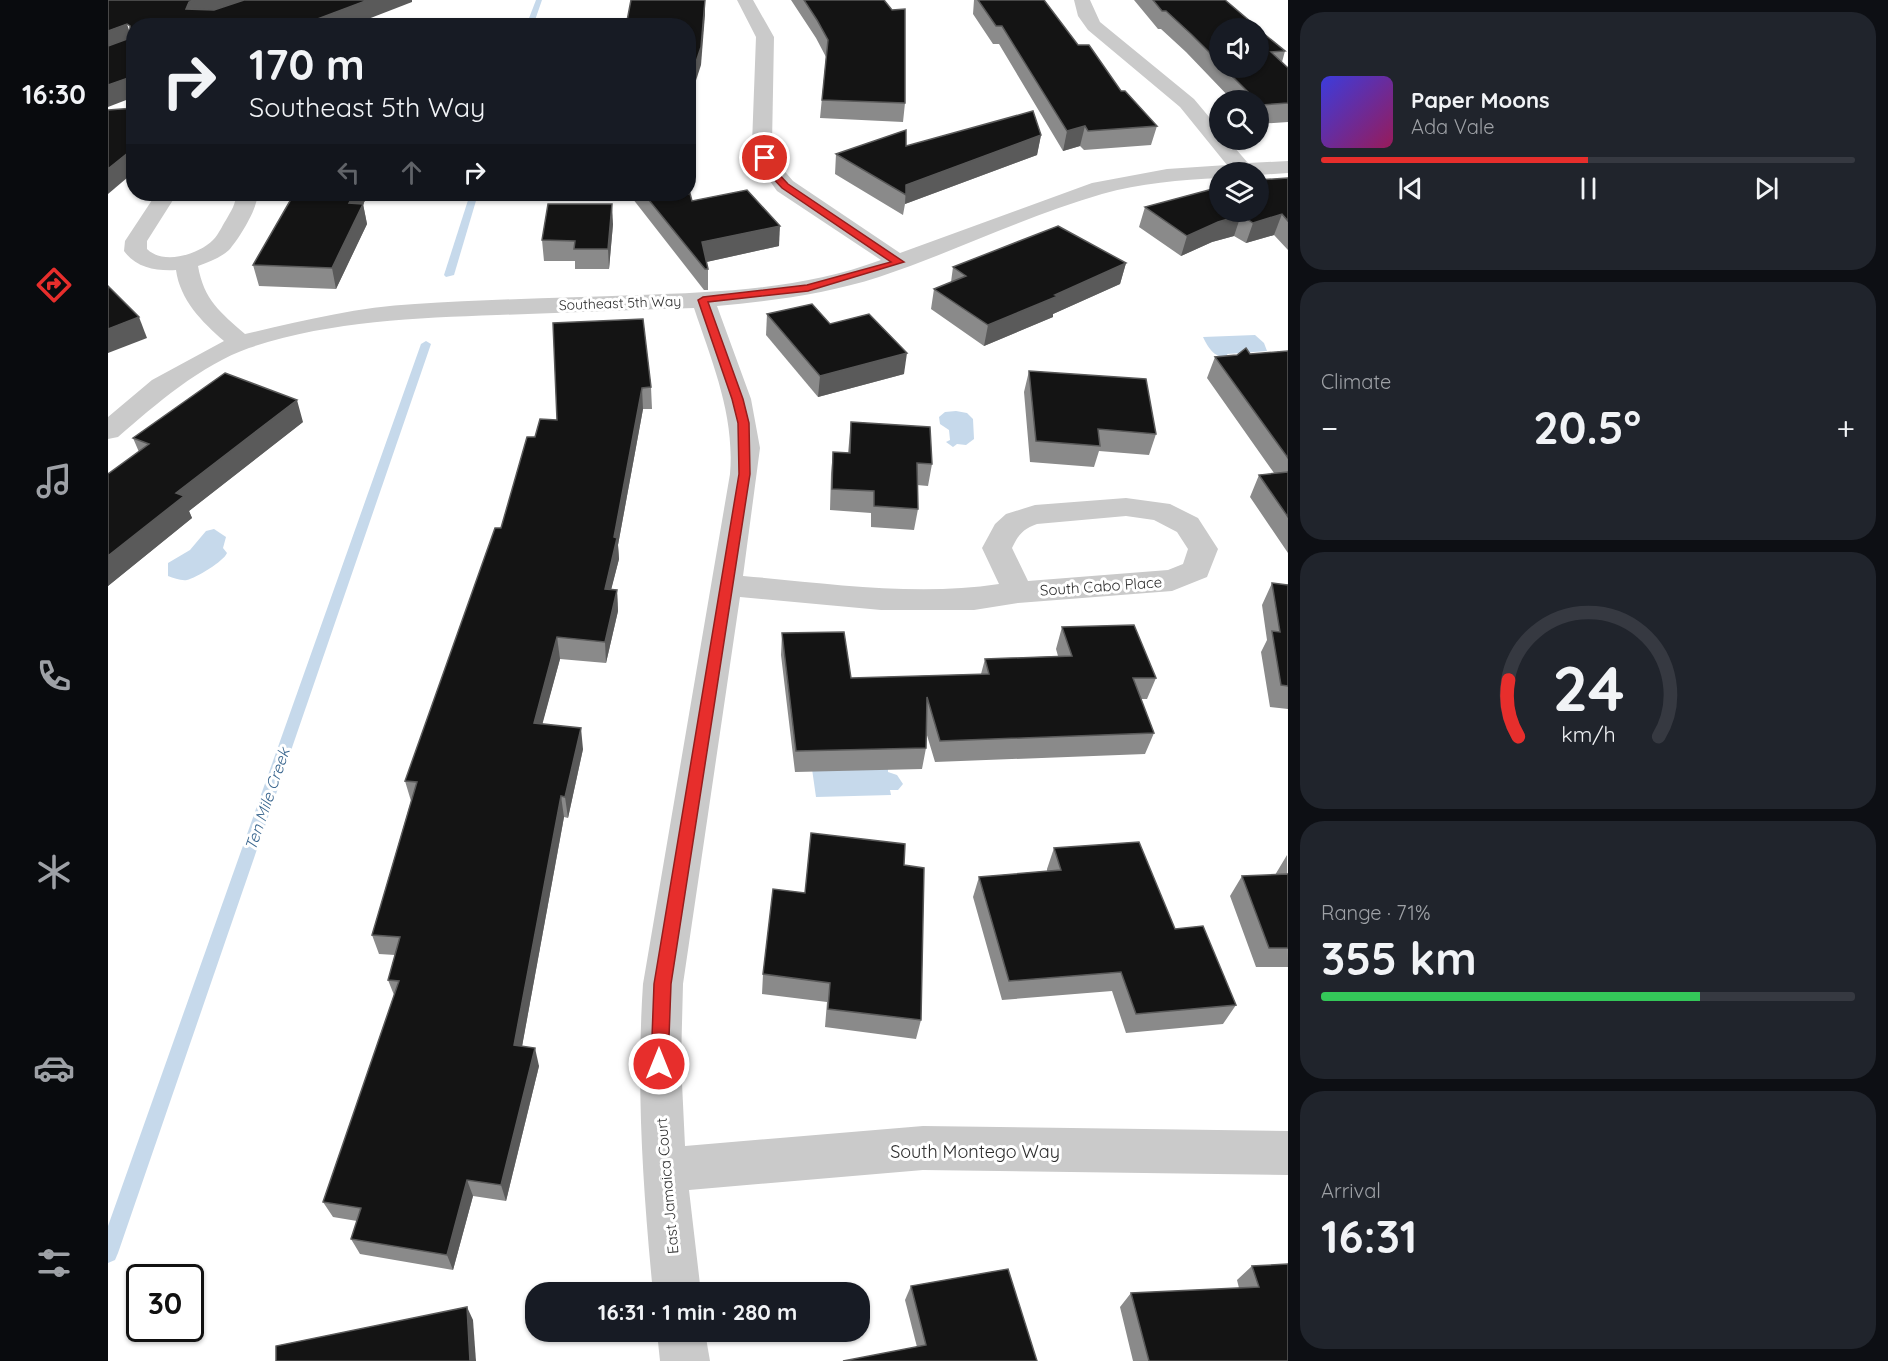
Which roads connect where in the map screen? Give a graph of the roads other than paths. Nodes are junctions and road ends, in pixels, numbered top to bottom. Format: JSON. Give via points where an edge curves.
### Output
{"nodes":[{"id":1,"x":745,"y":0,"type":"edge"},
{"id":2,"x":1082,"y":0,"type":"edge"},
{"id":3,"x":1235,"y":162,"type":"edge"},
{"id":4,"x":1288,"y":167,"type":"edge"},
{"id":5,"x":1269,"y":168,"type":"edge"},
{"id":6,"x":1209,"y":172,"type":"edge"},
{"id":7,"x":162,"y":201,"type":"edge"},
{"id":8,"x":246,"y":201,"type":"edge"},
{"id":9,"x":186,"y":262,"type":"junction"},
{"id":10,"x":899,"y":262,"type":"junction"},
{"id":11,"x":703,"y":300,"type":"junction"},
{"id":12,"x":240,"y":343,"type":"junction"},
{"id":13,"x":108,"y":431,"type":"edge"},
{"id":14,"x":726,"y":585,"type":"junction"},
{"id":15,"x":1018,"y":592,"type":"junction"},
{"id":16,"x":1288,"y":1153,"type":"edge"},
{"id":17,"x":663,"y":1170,"type":"junction"},
{"id":18,"x":676,"y":1282,"type":"edge"},
{"id":19,"x":682,"y":1342,"type":"edge"},
{"id":20,"x":685,"y":1361,"type":"edge"}],
"edges":[{"from":1,"to":10,"type":"street","via":[[765,37],[762,144],[772,172],[785,186]]},
{"from":2,"to":3,"type":"street","via":[[1094,26],[1187,103]]},
{"from":4,"to":5,"type":"street","name":"Southeast 5th Way"},
{"from":6,"to":10,"type":"street","name":"Southeast 5th Way","via":[[1167,175],[1100,188]]},
{"from":7,"to":9,"type":"street","via":[[136,241],[135,251],[143,259],[155,262]]},
{"from":8,"to":9,"type":"street","via":[[219,247]]},
{"from":9,"to":12,"type":"street","via":[[190,286],[211,317]]},
{"from":10,"to":11,"type":"street","name":"Southeast 5th Way","via":[[808,288]]},
{"from":11,"to":12,"type":"street","name":"Southeast 5th Way","via":[[376,314]]},
{"from":11,"to":14,"type":"street","name":"East Jamaica Court","via":[[738,399],[746,448]]},
{"from":12,"to":13,"type":"street","name":"Southeast 5th Way","via":[[161,386]]},
{"from":14,"to":15,"type":"street","name":"South Cabo Place","via":[[928,601]]},
{"from":14,"to":17,"type":"street","name":"East Jamaica Court","via":[[663,984],[658,1042]]},
{"from":15,"to":15,"type":"street","name":"South Cabo Place","via":[[1172,580],[1196,570],[1203,549],[1188,525],[1160,511],[1126,507],[1035,515],[1016,521],[1005,531],[997,548]]},
{"from":16,"to":17,"type":"street","name":"South Montego Way","via":[[923,1148]]},
{"from":17,"to":18,"type":"street","name":"East Jamaica Court"},
{"from":19,"to":20,"type":"street"}]}
